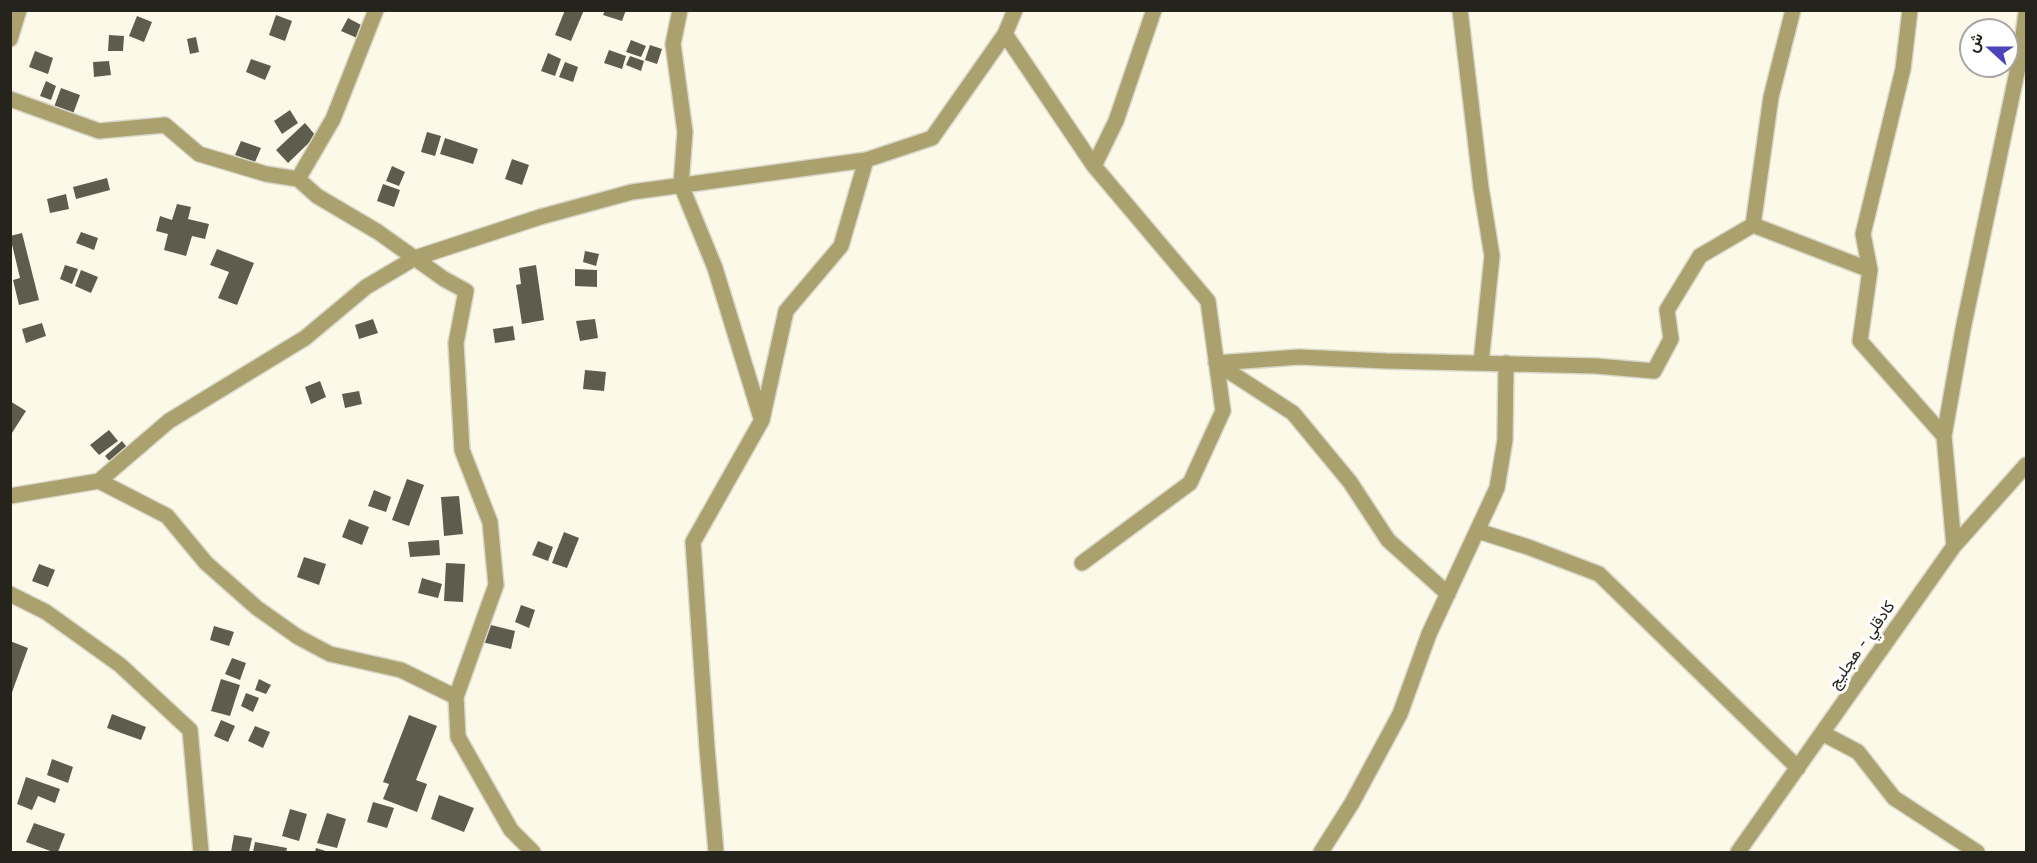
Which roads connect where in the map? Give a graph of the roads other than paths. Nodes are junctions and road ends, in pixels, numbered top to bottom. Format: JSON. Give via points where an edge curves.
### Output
{"nodes":[{"id":1,"x":19,"y":10,"type":"edge"},
{"id":2,"x":376,"y":10,"type":"edge"},
{"id":3,"x":680,"y":10,"type":"edge"},
{"id":4,"x":1015,"y":10,"type":"edge"},
{"id":5,"x":1154,"y":10,"type":"edge"},
{"id":6,"x":1460,"y":10,"type":"edge"},
{"id":7,"x":1793,"y":10,"type":"edge"},
{"id":8,"x":1910,"y":10,"type":"edge"},
{"id":9,"x":2026,"y":13,"type":"edge"},
{"id":10,"x":1005,"y":34,"type":"junction"},
{"id":11,"x":10,"y":39,"type":"edge"},
{"id":12,"x":10,"y":99,"type":"edge"},
{"id":13,"x":866,"y":160,"type":"junction"},
{"id":14,"x":1094,"y":166,"type":"junction"},
{"id":15,"x":297,"y":179,"type":"junction"},
{"id":16,"x":681,"y":185,"type":"junction"},
{"id":17,"x":1753,"y":225,"type":"junction"},
{"id":18,"x":415,"y":258,"type":"junction"},
{"id":19,"x":1870,"y":270,"type":"junction"},
{"id":20,"x":1216,"y":363,"type":"junction"},
{"id":21,"x":1481,"y":363,"type":"junction"},
{"id":22,"x":1506,"y":363,"type":"junction"},
{"id":23,"x":762,"y":420,"type":"junction"},
{"id":24,"x":1944,"y":436,"type":"junction"},
{"id":25,"x":2026,"y":465,"type":"edge"},
{"id":26,"x":99,"y":482,"type":"junction"},
{"id":27,"x":10,"y":496,"type":"edge"},
{"id":28,"x":1478,"y":531,"type":"junction"},
{"id":29,"x":1954,"y":546,"type":"junction"},
{"id":30,"x":1082,"y":563,"type":"dead end"},
{"id":31,"x":10,"y":594,"type":"edge"},
{"id":32,"x":1448,"y":594,"type":"junction"},
{"id":33,"x":456,"y":697,"type":"junction"},
{"id":34,"x":1822,"y":732,"type":"junction"},
{"id":35,"x":1798,"y":768,"type":"junction"},
{"id":36,"x":201,"y":852,"type":"edge"},
{"id":37,"x":533,"y":852,"type":"edge"},
{"id":38,"x":716,"y":852,"type":"edge"},
{"id":39,"x":1322,"y":852,"type":"edge"},
{"id":40,"x":1738,"y":852,"type":"edge"},
{"id":41,"x":1977,"y":852,"type":"edge"}],
"edges":[{"from":1,"to":11,"type":"street"},
{"from":2,"to":15,"type":"street","via":[[333,118]]},
{"from":3,"to":16,"type":"street","via":[[674,44],[685,132]]},
{"from":4,"to":10,"type":"street"},
{"from":5,"to":14,"type":"street","via":[[1116,121]]},
{"from":6,"to":21,"type":"street","via":[[1492,256]]},
{"from":7,"to":17,"type":"street","via":[[1771,97]]},
{"from":8,"to":19,"type":"street","via":[[1902,69],[1863,234]]},
{"from":9,"to":24,"type":"street"},
{"from":10,"to":13,"type":"street","via":[[932,138]]},
{"from":10,"to":14,"type":"street"},
{"from":12,"to":15,"type":"street","via":[[99,131],[165,124],[199,154]]},
{"from":13,"to":16,"type":"street"},
{"from":13,"to":23,"type":"street","via":[[841,246],[786,311]]},
{"from":14,"to":20,"type":"street","via":[[1208,301]]},
{"from":15,"to":18,"type":"street"},
{"from":16,"to":18,"type":"street","via":[[620,195]]},
{"from":16,"to":23,"type":"street","via":[[715,268]]},
{"from":17,"to":19,"type":"street"},
{"from":17,"to":22,"type":"street","via":[[1700,255],[1667,310],[1671,339],[1654,371]]},
{"from":18,"to":26,"type":"street","via":[[366,287],[305,338],[169,421]]},
{"from":18,"to":33,"type":"street","via":[[466,291],[456,343],[462,450],[490,522],[496,585]]},
{"from":19,"to":24,"type":"street","via":[[1860,341]]},
{"from":20,"to":21,"type":"street","via":[[1299,357]]},
{"from":20,"to":30,"type":"street","via":[[1223,411],[1190,483]]},
{"from":20,"to":32,"type":"street","via":[[1293,413],[1350,482],[1388,540]]},
{"from":21,"to":22,"type":"street"},
{"from":22,"to":28,"type":"street","via":[[1505,440],[1497,488]]},
{"from":23,"to":38,"type":"street","via":[[693,542]]},
{"from":24,"to":29,"type":"street"},
{"from":25,"to":29,"type":"street","name":"كادقلي - هجليج"},
{"from":26,"to":27,"type":"street"},
{"from":26,"to":33,"type":"street","via":[[167,516],[206,563],[257,608],[298,637],[330,654],[401,670]]},
{"from":28,"to":32,"type":"street"},
{"from":28,"to":35,"type":"street","via":[[1599,574]]},
{"from":29,"to":34,"type":"street","name":"كادقلي - هجليج"},
{"from":31,"to":36,"type":"street","via":[[46,612],[120,665],[190,730]]},
{"from":32,"to":39,"type":"street","via":[[1400,714]]},
{"from":33,"to":37,"type":"street","via":[[458,737],[511,830]]},
{"from":34,"to":35,"type":"street","name":"كادقلي - هجليج"},
{"from":34,"to":41,"type":"street","via":[[1858,752],[1894,798]]},
{"from":35,"to":40,"type":"street","name":"كادقلي - هجليج"}]}
